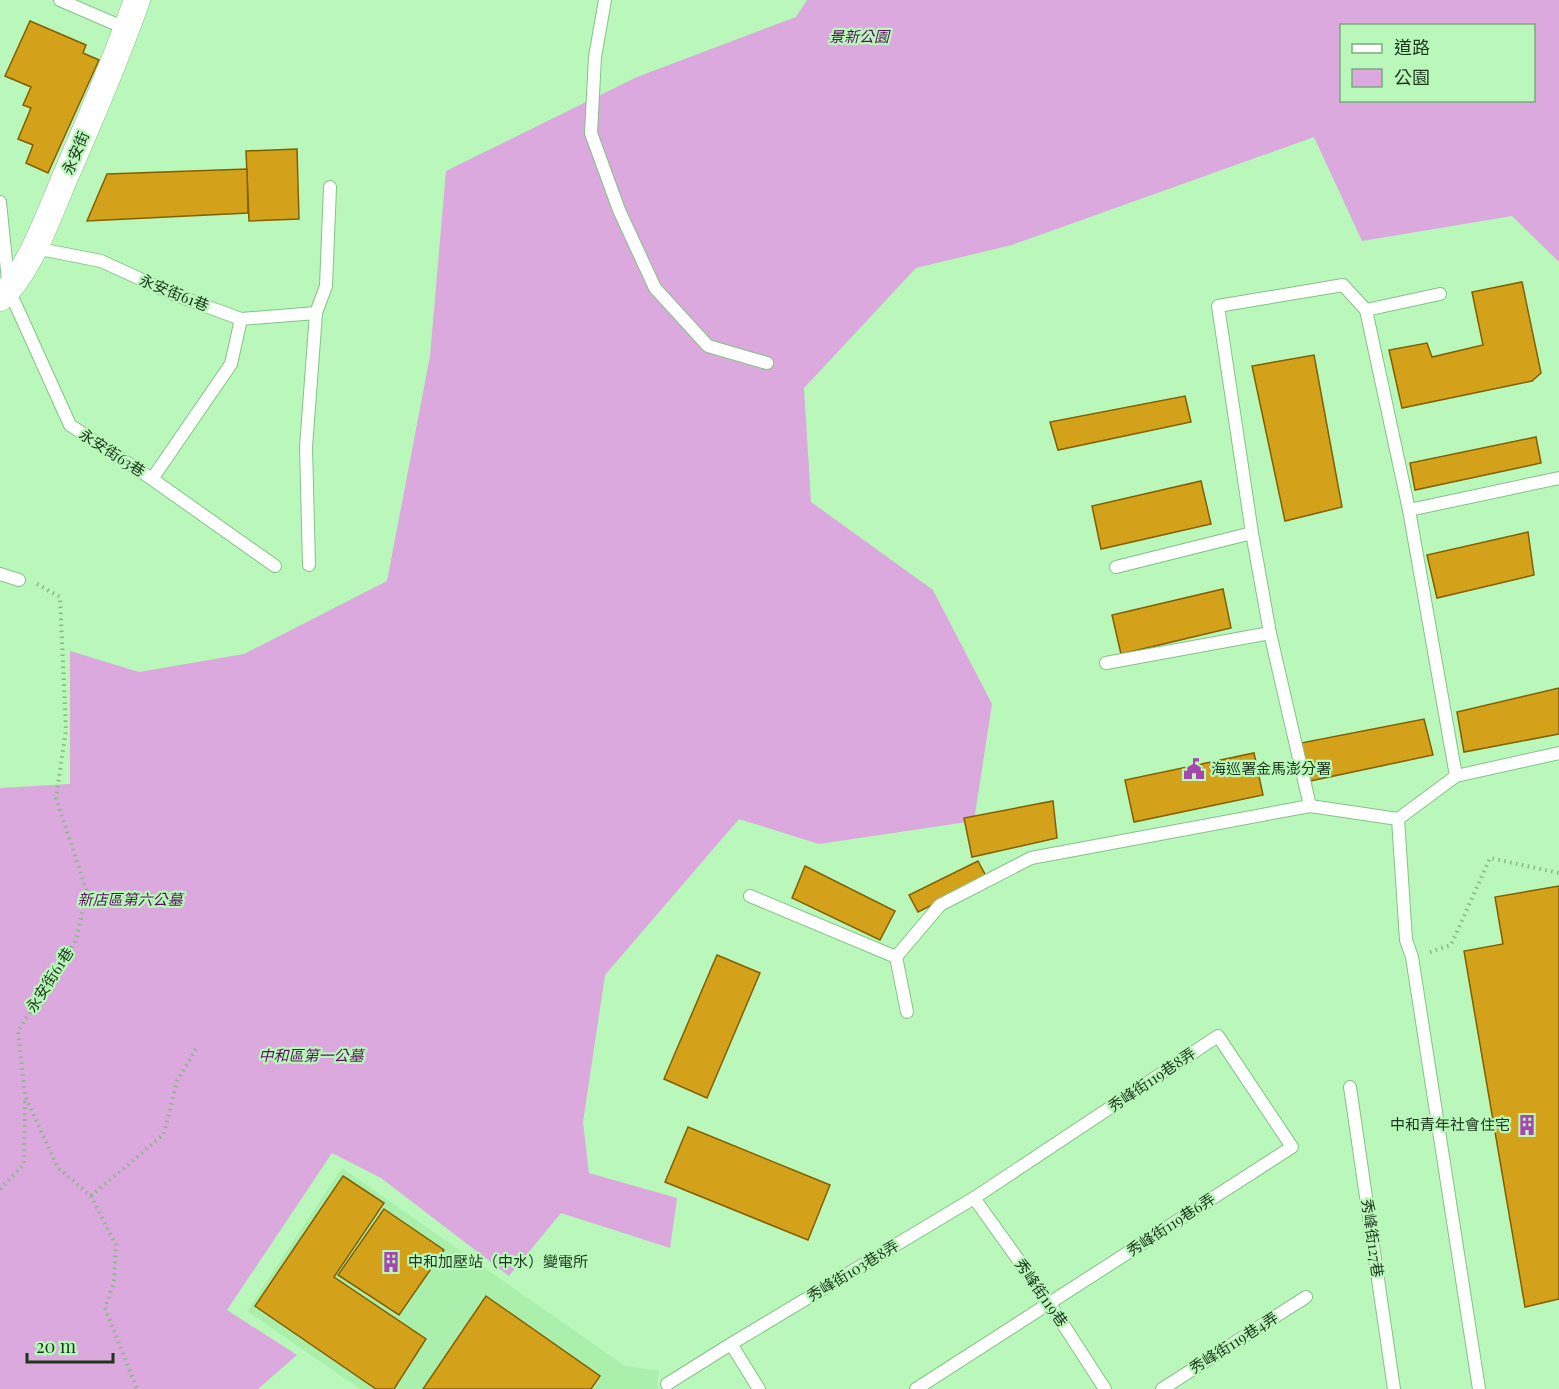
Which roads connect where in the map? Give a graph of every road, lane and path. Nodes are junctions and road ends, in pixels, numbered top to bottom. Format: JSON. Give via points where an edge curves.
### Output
{"nodes":[{"id":1,"x":60,"y":0,"type":"edge"},
{"id":2,"x":137,"y":0,"type":"edge"},
{"id":3,"x":605,"y":0,"type":"edge"},
{"id":4,"x":127,"y":29,"type":"junction"},
{"id":5,"x":330,"y":187,"type":"dead end"},
{"id":6,"x":0,"y":202,"type":"edge"},
{"id":7,"x":34,"y":248,"type":"junction"},
{"id":8,"x":4,"y":294,"type":"edge"},
{"id":9,"x":1440,"y":294,"type":"dead end"},
{"id":10,"x":1366,"y":310,"type":"junction"},
{"id":11,"x":316,"y":313,"type":"junction"},
{"id":12,"x":241,"y":320,"type":"junction"},
{"id":13,"x":767,"y":363,"type":"dead end"},
{"id":14,"x":1559,"y":478,"type":"edge"},
{"id":15,"x":152,"y":479,"type":"junction"},
{"id":16,"x":1409,"y":510,"type":"junction"},
{"id":17,"x":1252,"y":533,"type":"junction"},
{"id":18,"x":309,"y":565,"type":"dead end"},
{"id":19,"x":275,"y":566,"type":"dead end"},
{"id":20,"x":1116,"y":567,"type":"dead end"},
{"id":21,"x":0,"y":574,"type":"edge"},
{"id":22,"x":19,"y":580,"type":"joint"},
{"id":23,"x":1270,"y":633,"type":"junction"},
{"id":24,"x":1106,"y":663,"type":"dead end"},
{"id":25,"x":1559,"y":753,"type":"edge"},
{"id":26,"x":1456,"y":776,"type":"junction"},
{"id":27,"x":1310,"y":806,"type":"junction"},
{"id":28,"x":1398,"y":819,"type":"junction"},
{"id":29,"x":1559,"y":873,"type":"edge"},
{"id":30,"x":750,"y":896,"type":"dead end"},
{"id":31,"x":896,"y":957,"type":"junction"},
{"id":32,"x":1412,"y":957,"type":"junction"},
{"id":33,"x":907,"y":1012,"type":"dead end"},
{"id":34,"x":197,"y":1047,"type":"dead end"},
{"id":35,"x":1350,"y":1087,"type":"dead end"},
{"id":36,"x":25,"y":1096,"type":"junction"},
{"id":37,"x":1292,"y":1147,"type":"joint"},
{"id":38,"x":0,"y":1189,"type":"edge"},
{"id":39,"x":90,"y":1196,"type":"junction"},
{"id":40,"x":974,"y":1198,"type":"junction"},
{"id":41,"x":1306,"y":1298,"type":"dead end"},
{"id":42,"x":1050,"y":1304,"type":"junction"},
{"id":43,"x":731,"y":1344,"type":"junction"},
{"id":44,"x":667,"y":1384,"type":"dead end"},
{"id":45,"x":137,"y":1389,"type":"edge"},
{"id":46,"x":759,"y":1389,"type":"edge"},
{"id":47,"x":916,"y":1389,"type":"edge"},
{"id":48,"x":1105,"y":1389,"type":"edge"},
{"id":49,"x":1162,"y":1389,"type":"edge"},
{"id":50,"x":1394,"y":1389,"type":"edge"},
{"id":51,"x":1479,"y":1389,"type":"edge"}],
"edges":[{"from":1,"to":4,"type":"lane"},
{"from":2,"to":4,"type":"street","name":"永安街"},
{"from":3,"to":13,"type":"lane","via":[[595,57],[591,133],[619,210],[655,288],[708,346]]},
{"from":4,"to":7,"type":"street","name":"永安街"},
{"from":5,"to":11,"type":"lane","via":[[326,286]]},
{"from":6,"to":8,"type":"lane","name":"永安街63巷"},
{"from":7,"to":8,"type":"street","name":"永安街"},
{"from":7,"to":12,"type":"lane","name":"永安街61巷","via":[[101,261]]},
{"from":8,"to":15,"type":"lane","name":"永安街63巷","via":[[70,425]]},
{"from":9,"to":10,"type":"lane"},
{"from":10,"to":16,"type":"lane"},
{"from":10,"to":17,"type":"lane","via":[[1343,285],[1218,306]]},
{"from":11,"to":12,"type":"lane","name":"永安街61巷"},
{"from":11,"to":18,"type":"lane","via":[[306,447]]},
{"from":12,"to":15,"type":"lane","via":[[231,364]]},
{"from":14,"to":16,"type":"lane"},
{"from":15,"to":19,"type":"lane","name":"永安街63巷"},
{"from":16,"to":26,"type":"lane"},
{"from":17,"to":20,"type":"lane"},
{"from":17,"to":23,"type":"lane"},
{"from":21,"to":22,"type":"lane"},
{"from":22,"to":36,"type":"path","name":"永安街61巷","via":[[40,584],[60,597],[66,730],[56,798],[87,892],[76,940],[18,1031]]},
{"from":23,"to":24,"type":"lane"},
{"from":23,"to":27,"type":"lane"},
{"from":25,"to":26,"type":"lane"},
{"from":26,"to":28,"type":"lane"},
{"from":27,"to":28,"type":"lane"},
{"from":27,"to":31,"type":"lane","via":[[1031,858],[940,905]]},
{"from":28,"to":32,"type":"lane","via":[[1406,940]]},
{"from":29,"to":32,"type":"path","via":[[1490,858],[1451,945]]},
{"from":30,"to":31,"type":"lane"},
{"from":31,"to":33,"type":"lane"},
{"from":32,"to":51,"type":"lane"},
{"from":34,"to":39,"type":"path","via":[[177,1081],[164,1134]]},
{"from":35,"to":50,"type":"lane","name":"秀峰街127巷"},
{"from":36,"to":38,"type":"path","via":[[24,1164]]},
{"from":36,"to":39,"type":"path","name":"永安街61巷","via":[[58,1168]]},
{"from":37,"to":40,"type":"lane","name":"秀峰街119巷8弄","via":[[1218,1036]]},
{"from":37,"to":42,"type":"lane","name":"秀峰街119巷6弄"},
{"from":39,"to":45,"type":"path","via":[[116,1245],[114,1282],[105,1308]]},
{"from":40,"to":42,"type":"lane","name":"秀峰街119巷"},
{"from":40,"to":43,"type":"lane","name":"秀峰街103巷8弄"},
{"from":41,"to":49,"type":"lane","name":"秀峰街119巷4弄"},
{"from":42,"to":47,"type":"lane","name":"秀峰街119巷6弄"},
{"from":42,"to":48,"type":"lane","name":"秀峰街119巷"},
{"from":43,"to":44,"type":"lane","name":"秀峰街103巷8弄"},
{"from":43,"to":46,"type":"lane"}]}
